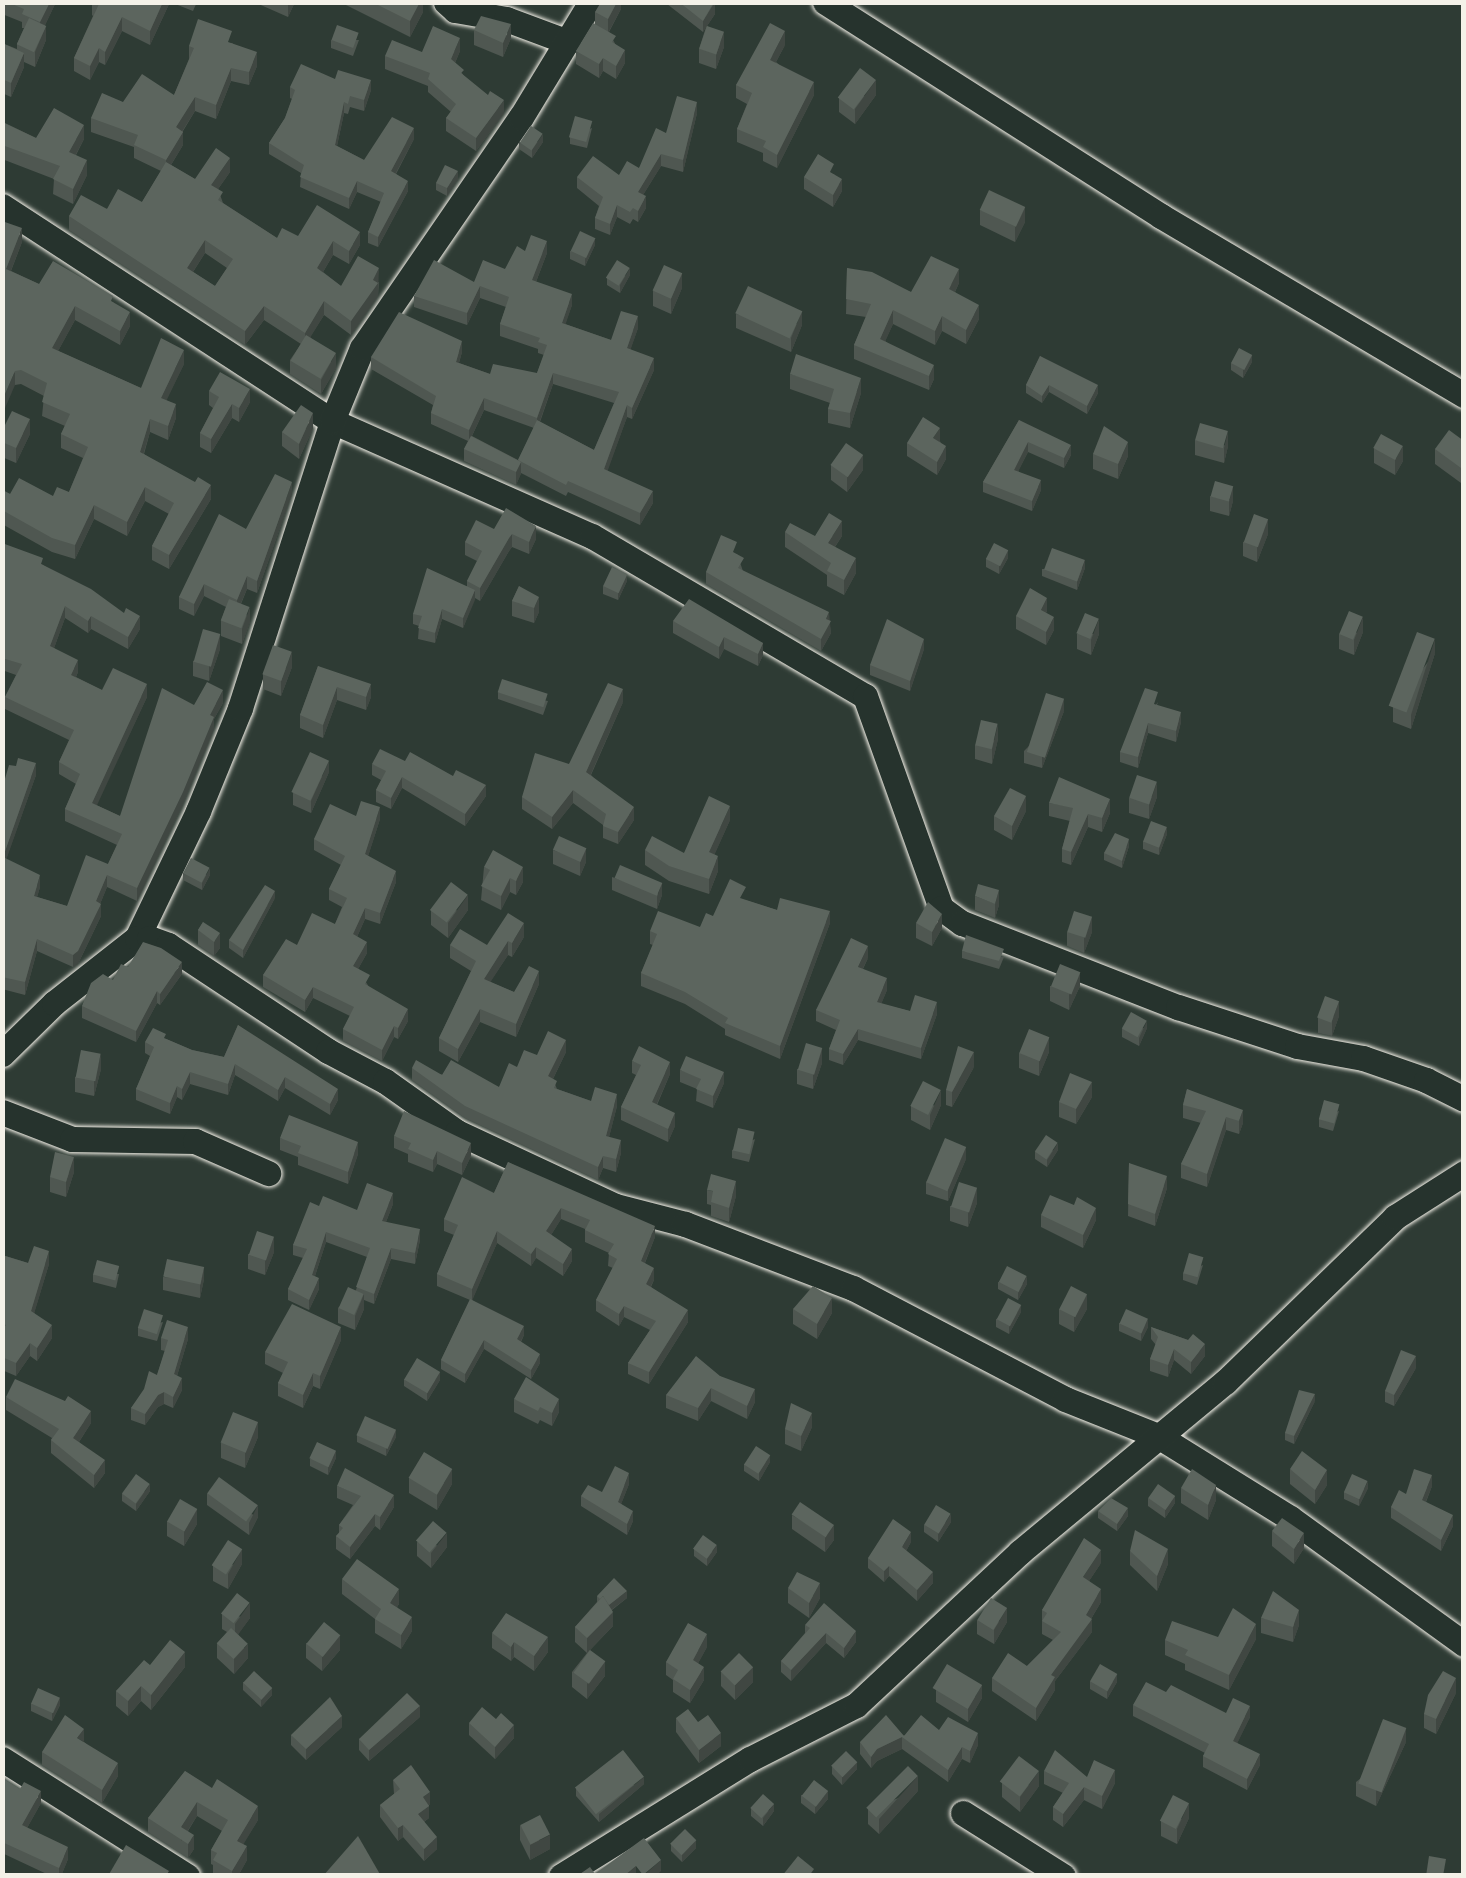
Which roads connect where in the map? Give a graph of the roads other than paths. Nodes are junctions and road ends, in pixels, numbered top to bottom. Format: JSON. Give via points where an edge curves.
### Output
{"nodes":[{"id":1,"x":446,"y":2,"type":"edge"},
{"id":2,"x":591,"y":2,"type":"edge"},
{"id":3,"x":825,"y":2,"type":"edge"},
{"id":4,"x":568,"y":42,"type":"junction"},
{"id":5,"x":2,"y":206,"type":"edge"},
{"id":6,"x":1464,"y":395,"type":"edge"},
{"id":7,"x":332,"y":420,"type":"junction"},
{"id":8,"x":136,"y":938,"type":"junction"},
{"id":9,"x":2,"y":1054,"type":"edge"},
{"id":10,"x":1464,"y":1098,"type":"edge"},
{"id":11,"x":2,"y":1112,"type":"edge"},
{"id":12,"x":1464,"y":1173,"type":"edge"},
{"id":13,"x":268,"y":1174,"type":"dead end"},
{"id":14,"x":1158,"y":1436,"type":"junction"},
{"id":15,"x":1464,"y":1644,"type":"edge"},
{"id":16,"x":2,"y":1759,"type":"edge"},
{"id":17,"x":963,"y":1813,"type":"dead end"},
{"id":18,"x":187,"y":1876,"type":"edge"},
{"id":19,"x":561,"y":1876,"type":"edge"},
{"id":20,"x":1063,"y":1876,"type":"edge"}],
"edges":[{"from":1,"to":4,"type":"street"},
{"from":2,"to":4,"type":"street"},
{"from":3,"to":6,"type":"street","via":[[1161,216]]},
{"from":4,"to":7,"type":"street","via":[[362,348]]},
{"from":5,"to":7,"type":"street"},
{"from":7,"to":8,"type":"street","via":[[240,708]]},
{"from":7,"to":10,"type":"street","via":[[592,536],[864,696],[941,908],[962,924],[1178,1007],[1297,1046],[1362,1058]]},
{"from":8,"to":9,"type":"street","via":[[54,1002]]},
{"from":8,"to":14,"type":"street","via":[[168,946],[457,1132],[616,1206],[685,1224],[853,1288],[1032,1382]]},
{"from":11,"to":13,"type":"street","via":[[72,1139],[194,1141]]},
{"from":12,"to":14,"type":"street","via":[[1395,1217],[1254,1355]]},
{"from":14,"to":15,"type":"street","via":[[1290,1518]]},
{"from":14,"to":19,"type":"street","via":[[1020,1552],[856,1705],[698,1789]]},
{"from":16,"to":18,"type":"street"},
{"from":17,"to":20,"type":"street"}]}
